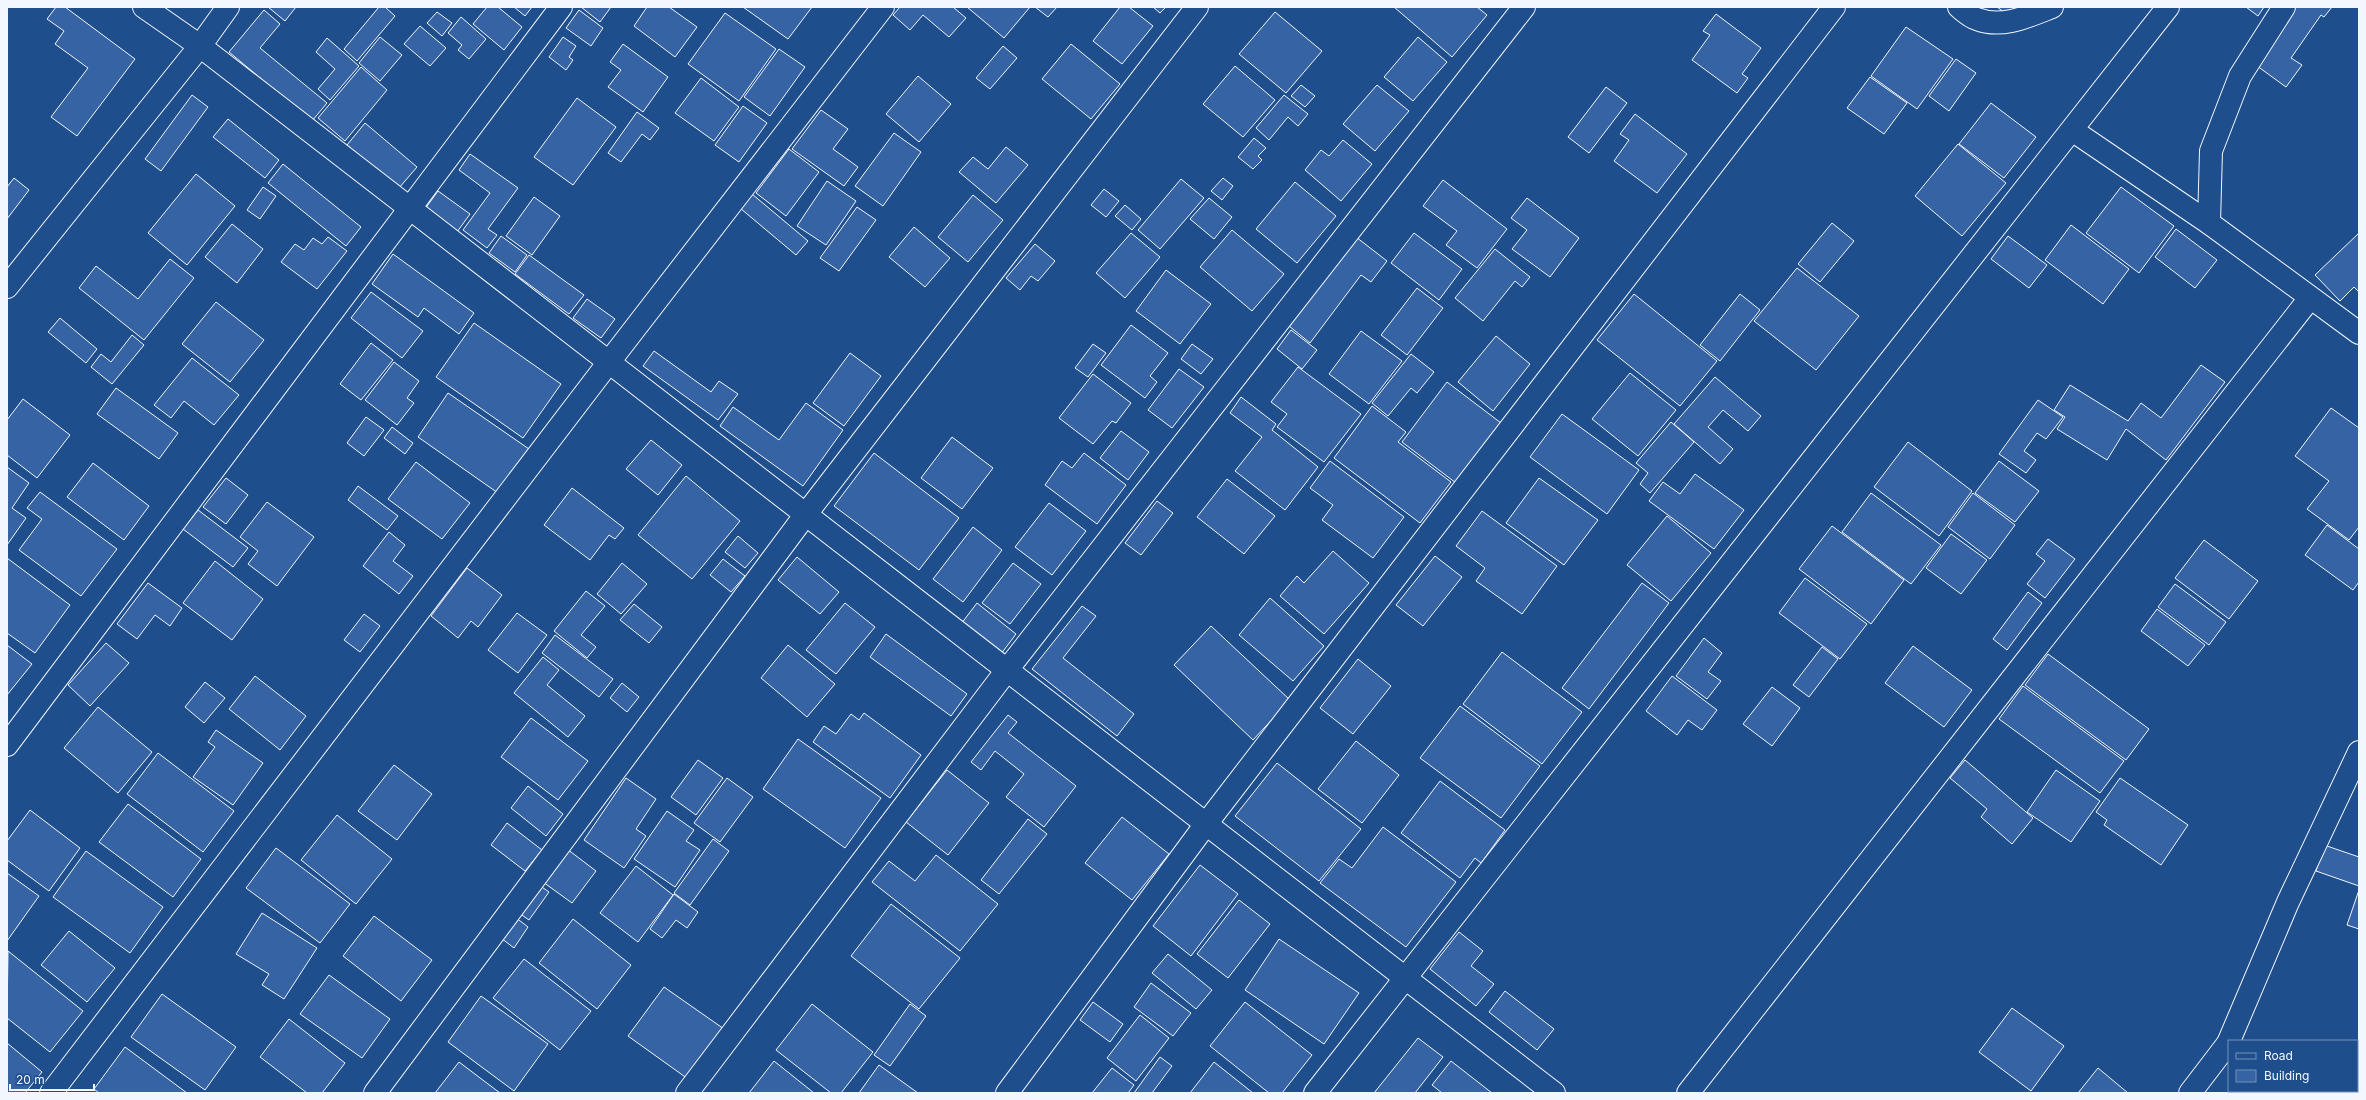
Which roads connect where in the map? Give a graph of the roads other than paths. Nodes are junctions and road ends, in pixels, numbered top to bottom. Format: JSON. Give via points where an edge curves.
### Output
{"nodes":[{"id":1,"x":144,"y":7,"type":"edge"},
{"id":2,"x":228,"y":7,"type":"edge"},
{"id":3,"x":561,"y":7,"type":"edge"},
{"id":4,"x":884,"y":7,"type":"edge"},
{"id":5,"x":1197,"y":7,"type":"edge"},
{"id":6,"x":1524,"y":7,"type":"edge"},
{"id":7,"x":1834,"y":7,"type":"edge"},
{"id":8,"x":1959,"y":7,"type":"edge"},
{"id":9,"x":2052,"y":7,"type":"edge"},
{"id":10,"x":2166,"y":7,"type":"edge"},
{"id":11,"x":2284,"y":7,"type":"edge"},
{"id":12,"x":200,"y":46,"type":"junction"},
{"id":13,"x":2072,"y":130,"type":"junction"},
{"id":14,"x":409,"y":207,"type":"junction"},
{"id":15,"x":2209,"y":223,"type":"junction"},
{"id":16,"x":7,"y":287,"type":"edge"},
{"id":17,"x":2310,"y":298,"type":"junction"},
{"id":18,"x":2359,"y":332,"type":"edge"},
{"id":19,"x":609,"y":362,"type":"junction"},
{"id":20,"x":806,"y":514,"type":"junction"},
{"id":21,"x":1007,"y":670,"type":"junction"},
{"id":22,"x":7,"y":745,"type":"edge"},
{"id":23,"x":2359,"y":752,"type":"edge"},
{"id":24,"x":1206,"y":824,"type":"junction"},
{"id":25,"x":1406,"y":978,"type":"junction"},
{"id":26,"x":2229,"y":1040,"type":"edge"},
{"id":27,"x":2228,"y":1042,"type":"edge"},
{"id":28,"x":51,"y":1093,"type":"edge"},
{"id":29,"x":375,"y":1093,"type":"edge"},
{"id":30,"x":687,"y":1093,"type":"edge"},
{"id":31,"x":1007,"y":1093,"type":"edge"},
{"id":32,"x":1315,"y":1093,"type":"edge"},
{"id":33,"x":1554,"y":1093,"type":"edge"},
{"id":34,"x":1688,"y":1093,"type":"edge"},
{"id":35,"x":2190,"y":1093,"type":"edge"}],
"edges":[{"from":1,"to":12,"type":"street"},
{"from":2,"to":12,"type":"street"},
{"from":3,"to":14,"type":"street"},
{"from":4,"to":19,"type":"street"},
{"from":5,"to":20,"type":"street"},
{"from":6,"to":21,"type":"street"},
{"from":7,"to":24,"type":"street"},
{"from":8,"to":9,"type":"street","via":[[1976,19],[1993,23],[2018,20]]},
{"from":10,"to":13,"type":"street"},
{"from":11,"to":15,"type":"street","via":[[2240,76],[2210,151]]},
{"from":12,"to":14,"type":"street"},
{"from":12,"to":16,"type":"street"},
{"from":13,"to":15,"type":"street"},
{"from":13,"to":25,"type":"street"},
{"from":14,"to":19,"type":"street"},
{"from":14,"to":22,"type":"street"},
{"from":15,"to":17,"type":"street"},
{"from":17,"to":18,"type":"street"},
{"from":17,"to":34,"type":"street"},
{"from":19,"to":20,"type":"street"},
{"from":19,"to":28,"type":"street"},
{"from":20,"to":21,"type":"street"},
{"from":20,"to":29,"type":"street"},
{"from":21,"to":24,"type":"street"},
{"from":21,"to":30,"type":"street"},
{"from":23,"to":26,"type":"street","via":[[2288,902]]},
{"from":24,"to":25,"type":"street"},
{"from":24,"to":31,"type":"street"},
{"from":25,"to":32,"type":"street"},
{"from":25,"to":33,"type":"street"},
{"from":27,"to":35,"type":"street"}]}
